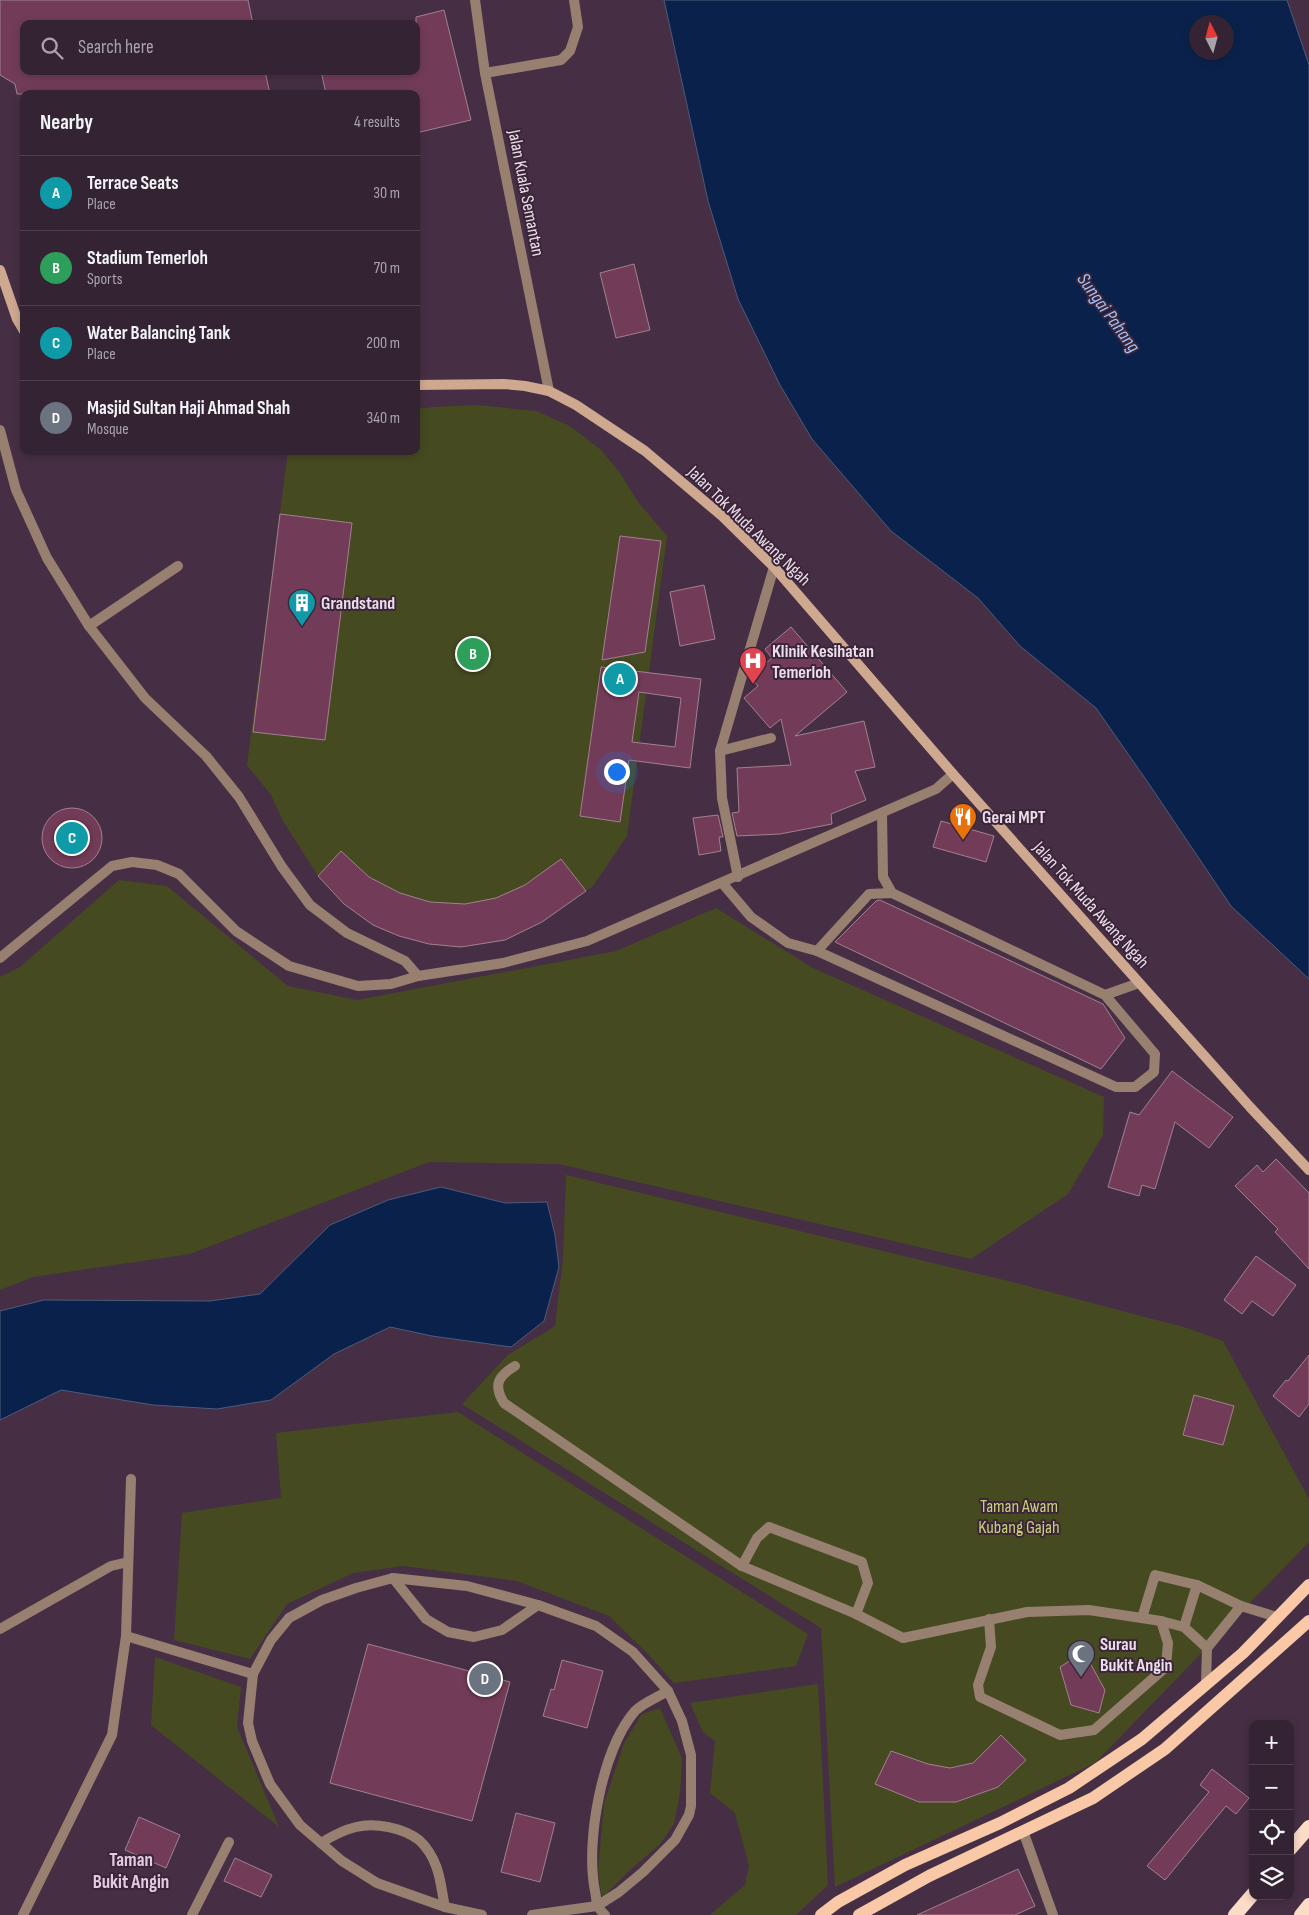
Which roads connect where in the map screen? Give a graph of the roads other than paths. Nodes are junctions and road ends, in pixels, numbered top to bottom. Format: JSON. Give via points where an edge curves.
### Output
{"nodes":[{"id":1,"x":475,"y":0,"type":"edge"},
{"id":2,"x":574,"y":0,"type":"edge"},
{"id":3,"x":485,"y":73,"type":"junction"},
{"id":4,"x":0,"y":270,"type":"edge"},
{"id":5,"x":20,"y":324,"type":"edge"},
{"id":6,"x":420,"y":384,"type":"edge"},
{"id":7,"x":549,"y":392,"type":"junction"},
{"id":8,"x":0,"y":430,"type":"edge"},
{"id":9,"x":178,"y":566,"type":"dead end"},
{"id":10,"x":774,"y":567,"type":"junction"},
{"id":11,"x":88,"y":626,"type":"junction"},
{"id":12,"x":771,"y":738,"type":"dead end"},
{"id":13,"x":720,"y":751,"type":"junction"},
{"id":14,"x":953,"y":774,"type":"junction"},
{"id":15,"x":882,"y":813,"type":"junction"},
{"id":16,"x":738,"y":877,"type":"junction"},
{"id":17,"x":722,"y":884,"type":"junction"},
{"id":18,"x":892,"y":893,"type":"junction"},
{"id":19,"x":817,"y":951,"type":"junction"},
{"id":20,"x":0,"y":958,"type":"edge"},
{"id":21,"x":418,"y":976,"type":"junction"},
{"id":22,"x":1139,"y":983,"type":"junction"},
{"id":23,"x":1105,"y":995,"type":"junction"},
{"id":24,"x":1309,"y":1170,"type":"edge"},
{"id":25,"x":515,"y":1366,"type":"dead end"},
{"id":26,"x":130,"y":1479,"type":"dead end"},
{"id":27,"x":128,"y":1562,"type":"junction"},
{"id":28,"x":742,"y":1566,"type":"junction"},
{"id":29,"x":393,"y":1578,"type":"junction"},
{"id":30,"x":1197,"y":1585,"type":"junction"},
{"id":31,"x":1309,"y":1585,"type":"edge"},
{"id":32,"x":538,"y":1605,"type":"junction"},
{"id":33,"x":1241,"y":1606,"type":"junction"},
{"id":34,"x":856,"y":1614,"type":"junction"},
{"id":35,"x":1278,"y":1617,"type":"junction"},
{"id":36,"x":1142,"y":1618,"type":"junction"},
{"id":37,"x":989,"y":1619,"type":"junction"},
{"id":38,"x":1161,"y":1621,"type":"junction"},
{"id":39,"x":1307,"y":1624,"type":"edge"},
{"id":40,"x":1184,"y":1627,"type":"junction"},
{"id":41,"x":0,"y":1629,"type":"edge"},
{"id":42,"x":126,"y":1636,"type":"junction"},
{"id":43,"x":1207,"y":1648,"type":"junction"},
{"id":44,"x":253,"y":1674,"type":"junction"},
{"id":45,"x":1206,"y":1684,"type":"junction"},
{"id":46,"x":668,"y":1691,"type":"junction"},
{"id":47,"x":1309,"y":1827,"type":"edge"},
{"id":48,"x":1023,"y":1831,"type":"junction"},
{"id":49,"x":229,"y":1842,"type":"dead end"},
{"id":50,"x":321,"y":1843,"type":"junction"},
{"id":51,"x":1294,"y":1844,"type":"edge"},
{"id":52,"x":1249,"y":1899,"type":"edge"},
{"id":53,"x":598,"y":1906,"type":"junction"},
{"id":54,"x":1309,"y":1906,"type":"edge"},
{"id":55,"x":445,"y":1907,"type":"junction"},
{"id":56,"x":861,"y":1914,"type":"edge"},
{"id":57,"x":23,"y":1915,"type":"edge"},
{"id":58,"x":192,"y":1915,"type":"edge"},
{"id":59,"x":482,"y":1915,"type":"edge"},
{"id":60,"x":532,"y":1915,"type":"edge"},
{"id":61,"x":604,"y":1915,"type":"edge"},
{"id":62,"x":821,"y":1915,"type":"edge"},
{"id":63,"x":1053,"y":1915,"type":"edge"},
{"id":64,"x":1235,"y":1915,"type":"edge"},
{"id":65,"x":1301,"y":1915,"type":"edge"}],
"edges":[{"from":1,"to":3,"type":"street","name":"Jalan Kuala Semantan"},
{"from":2,"to":3,"type":"street","via":[[578,27],[570,51],[561,60]]},
{"from":3,"to":7,"type":"street","name":"Jalan Kuala Semantan"},
{"from":4,"to":5,"type":"main road"},
{"from":6,"to":7,"type":"main road","name":"Jalan Tok Muda Awang Ngah","via":[[504,384]]},
{"from":7,"to":10,"type":"main road","name":"Jalan Tok Muda Awang Ngah","via":[[576,405],[645,451],[722,516]]},
{"from":8,"to":11,"type":"street","via":[[16,490],[47,558]]},
{"from":9,"to":11,"type":"street"},
{"from":10,"to":13,"type":"street"},
{"from":10,"to":14,"type":"main road","name":"Jalan Tok Muda Awang Ngah"},
{"from":11,"to":21,"type":"street","via":[[145,698],[206,756],[239,797],[282,867],[310,905],[347,933],[405,961]]},
{"from":12,"to":13,"type":"street"},
{"from":13,"to":16,"type":"street","via":[[722,798]]},
{"from":14,"to":15,"type":"street","via":[[936,789]]},
{"from":14,"to":22,"type":"main road","name":"Jalan Tok Muda Awang Ngah"},
{"from":15,"to":16,"type":"street"},
{"from":15,"to":18,"type":"street","via":[[883,878]]},
{"from":16,"to":17,"type":"street"},
{"from":17,"to":19,"type":"street","via":[[750,917],[788,943]]},
{"from":17,"to":21,"type":"street","via":[[587,941],[503,963]]},
{"from":18,"to":19,"type":"street","via":[[869,894]]},
{"from":18,"to":23,"type":"street"},
{"from":19,"to":23,"type":"street","via":[[1116,1087],[1135,1086],[1154,1072],[1155,1054]]},
{"from":20,"to":21,"type":"street","via":[[112,866],[132,862],[157,864],[179,874],[236,930],[289,966],[358,986],[391,984]]},
{"from":22,"to":23,"type":"street"},
{"from":22,"to":24,"type":"main road","name":"Jalan Tok Muda Awang Ngah"},
{"from":25,"to":28,"type":"street","via":[[504,1373],[498,1383],[498,1394],[504,1403]]},
{"from":26,"to":27,"type":"street"},
{"from":27,"to":41,"type":"street","via":[[111,1566]]},
{"from":27,"to":42,"type":"street"},
{"from":28,"to":34,"type":"street"},
{"from":28,"to":34,"type":"street","via":[[757,1538],[769,1528],[862,1562],[868,1583]]},
{"from":29,"to":32,"type":"street","via":[[467,1586]]},
{"from":29,"to":32,"type":"street","via":[[426,1619],[448,1632],[474,1637],[502,1630]]},
{"from":29,"to":44,"type":"street","via":[[322,1600],[289,1618],[271,1640]]},
{"from":30,"to":33,"type":"street"},
{"from":30,"to":36,"type":"street","via":[[1155,1575]]},
{"from":30,"to":40,"type":"street"},
{"from":31,"to":35,"type":"main road"},
{"from":32,"to":46,"type":"street","via":[[596,1626],[633,1652]]},
{"from":33,"to":35,"type":"street"},
{"from":33,"to":43,"type":"street"},
{"from":34,"to":37,"type":"street","via":[[903,1638]]},
{"from":35,"to":45,"type":"main road","via":[[1243,1653]]},
{"from":36,"to":37,"type":"street","via":[[1089,1610],[1027,1612]]},
{"from":36,"to":38,"type":"street"},
{"from":37,"to":38,"type":"street","via":[[991,1647],[978,1685],[980,1697],[1060,1736],[1094,1730],[1166,1667],[1168,1642]]},
{"from":38,"to":40,"type":"street"},
{"from":39,"to":48,"type":"main road","via":[[1165,1749],[1093,1798]]},
{"from":40,"to":43,"type":"street"},
{"from":42,"to":44,"type":"street"},
{"from":42,"to":57,"type":"street","via":[[112,1735]]},
{"from":43,"to":45,"type":"street"},
{"from":44,"to":50,"type":"street","via":[[248,1723],[262,1768],[300,1825]]},
{"from":45,"to":62,"type":"main road","via":[[1142,1739],[1069,1788],[905,1865]]},
{"from":46,"to":53,"type":"street","via":[[636,1710],[620,1736],[606,1770],[592,1837],[591,1874]]},
{"from":46,"to":53,"type":"street","via":[[682,1721],[691,1755],[689,1815],[675,1840],[643,1872]]},
{"from":47,"to":51,"type":"highway"},
{"from":48,"to":56,"type":"main road","via":[[929,1876]]},
{"from":48,"to":63,"type":"street"},
{"from":49,"to":58,"type":"street"},
{"from":50,"to":55,"type":"street","via":[[377,1883]]},
{"from":50,"to":55,"type":"street","via":[[358,1826],[382,1826],[419,1840],[436,1866]]},
{"from":52,"to":64,"type":"highway"},
{"from":53,"to":60,"type":"street"},
{"from":53,"to":61,"type":"street"},
{"from":54,"to":65,"type":"highway"},
{"from":55,"to":59,"type":"street"}]}
